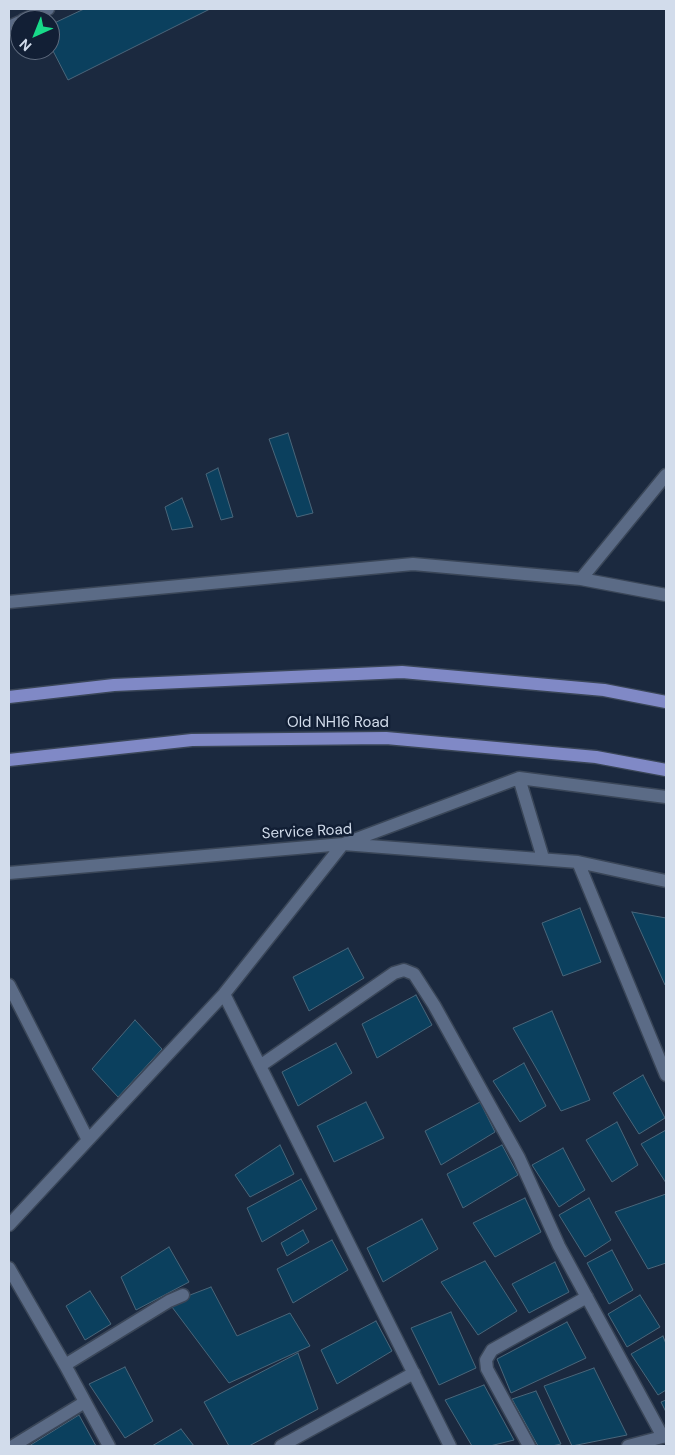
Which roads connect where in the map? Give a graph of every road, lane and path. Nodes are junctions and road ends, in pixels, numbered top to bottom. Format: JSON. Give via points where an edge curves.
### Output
{"nodes":[{"id":1,"x":666,"y":475,"type":"edge"},
{"id":2,"x":581,"y":580,"type":"junction"},
{"id":3,"x":666,"y":595,"type":"edge"},
{"id":4,"x":9,"y":602,"type":"edge"},
{"id":5,"x":9,"y":697,"type":"edge"},
{"id":6,"x":666,"y":702,"type":"edge"},
{"id":7,"x":9,"y":760,"type":"edge"},
{"id":8,"x":666,"y":770,"type":"edge"},
{"id":9,"x":519,"y":778,"type":"junction"},
{"id":10,"x":666,"y":797,"type":"edge"},
{"id":11,"x":343,"y":844,"type":"junction"},
{"id":12,"x":543,"y":858,"type":"junction"},
{"id":13,"x":578,"y":862,"type":"junction"},
{"id":14,"x":9,"y":873,"type":"edge"},
{"id":15,"x":666,"y":881,"type":"edge"},
{"id":16,"x":9,"y":984,"type":"edge"},
{"id":17,"x":224,"y":994,"type":"junction"},
{"id":18,"x":260,"y":1066,"type":"junction"},
{"id":19,"x":666,"y":1075,"type":"edge"},
{"id":20,"x":88,"y":1140,"type":"junction"},
{"id":21,"x":9,"y":1225,"type":"edge"},
{"id":22,"x":9,"y":1268,"type":"edge"},
{"id":23,"x":183,"y":1295,"type":"dead end"},
{"id":24,"x":587,"y":1297,"type":"junction"},
{"id":25,"x":65,"y":1365,"type":"junction"},
{"id":26,"x":414,"y":1373,"type":"junction"},
{"id":27,"x":85,"y":1402,"type":"junction"},
{"id":28,"x":665,"y":1436,"type":"edge"},
{"id":29,"x":14,"y":1446,"type":"edge"},
{"id":30,"x":109,"y":1446,"type":"edge"},
{"id":31,"x":281,"y":1446,"type":"edge"},
{"id":32,"x":450,"y":1446,"type":"edge"},
{"id":33,"x":529,"y":1446,"type":"edge"},
{"id":34,"x":628,"y":1446,"type":"edge"}],
"edges":[{"from":1,"to":2,"type":"street"},
{"from":2,"to":3,"type":"street"},
{"from":2,"to":4,"type":"street","via":[[413,564]]},
{"from":5,"to":6,"type":"main road","via":[[114,684],[402,672],[604,690]]},
{"from":7,"to":8,"type":"main road","name":"Old NH16 Road","via":[[192,740],[386,738],[596,757]]},
{"from":9,"to":10,"type":"street"},
{"from":9,"to":11,"type":"street"},
{"from":9,"to":12,"type":"street"},
{"from":11,"to":12,"type":"street","name":"Service Road"},
{"from":11,"to":14,"type":"street","name":"Service Road"},
{"from":11,"to":17,"type":"street"},
{"from":12,"to":13,"type":"street","name":"Service Road"},
{"from":13,"to":15,"type":"street","name":"Service Road"},
{"from":13,"to":19,"type":"street"},
{"from":16,"to":20,"type":"street"},
{"from":17,"to":18,"type":"street"},
{"from":17,"to":20,"type":"street"},
{"from":18,"to":24,"type":"street","via":[[394,972],[404,970],[414,974],[519,1158],[559,1246]]},
{"from":18,"to":26,"type":"street"},
{"from":20,"to":21,"type":"street"},
{"from":22,"to":25,"type":"street"},
{"from":23,"to":25,"type":"street"},
{"from":24,"to":28,"type":"street"},
{"from":24,"to":33,"type":"street","via":[[492,1350],[486,1360],[486,1369]]},
{"from":25,"to":27,"type":"street"},
{"from":26,"to":31,"type":"street"},
{"from":26,"to":32,"type":"street"},
{"from":27,"to":29,"type":"street"},
{"from":27,"to":30,"type":"street"},
{"from":28,"to":34,"type":"street"}]}
